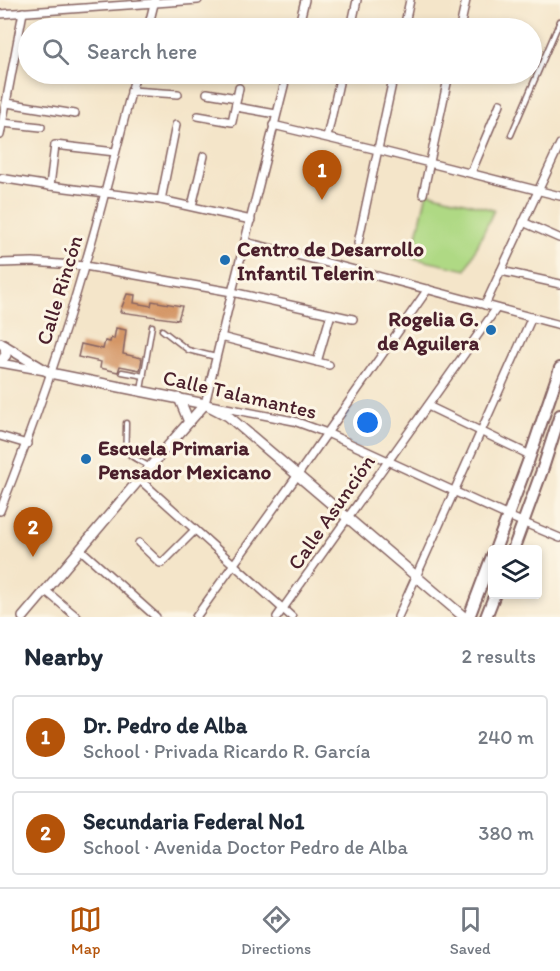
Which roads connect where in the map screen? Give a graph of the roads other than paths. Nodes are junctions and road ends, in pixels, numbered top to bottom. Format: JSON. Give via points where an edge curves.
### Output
{"nodes":[{"id":1,"x":121,"y":0,"type":"edge"},
{"id":2,"x":198,"y":0,"type":"edge"},
{"id":3,"x":305,"y":0,"type":"edge"},
{"id":4,"x":357,"y":0,"type":"edge"},
{"id":5,"x":410,"y":0,"type":"edge"},
{"id":6,"x":466,"y":0,"type":"edge"},
{"id":7,"x":155,"y":1,"type":"edge"},
{"id":8,"x":97,"y":3,"type":"edge"},
{"id":9,"x":130,"y":4,"type":"junction"},
{"id":10,"x":23,"y":12,"type":"junction"},
{"id":11,"x":0,"y":14,"type":"edge"},
{"id":12,"x":22,"y":18,"type":"edge"},
{"id":13,"x":151,"y":18,"type":"edge"},
{"id":14,"x":300,"y":18,"type":"edge"},
{"id":15,"x":353,"y":18,"type":"edge"},
{"id":16,"x":406,"y":18,"type":"edge"},
{"id":17,"x":462,"y":18,"type":"edge"},
{"id":18,"x":560,"y":21,"type":"edge"},
{"id":19,"x":18,"y":40,"type":"edge"},
{"id":20,"x":542,"y":63,"type":"edge"},
{"id":21,"x":133,"y":84,"type":"edge"},
{"id":22,"x":284,"y":84,"type":"edge"},
{"id":23,"x":339,"y":84,"type":"edge"},
{"id":24,"x":392,"y":84,"type":"edge"},
{"id":25,"x":448,"y":84,"type":"edge"},
{"id":26,"x":533,"y":84,"type":"edge"},
{"id":27,"x":239,"y":88,"type":"dead end"},
{"id":28,"x":131,"y":91,"type":"junction"},
{"id":29,"x":207,"y":93,"type":"dead end"},
{"id":30,"x":178,"y":94,"type":"dead end"},
{"id":31,"x":237,"y":98,"type":"junction"},
{"id":32,"x":7,"y":102,"type":"junction"},
{"id":33,"x":500,"y":104,"type":"dead end"},
{"id":34,"x":236,"y":107,"type":"junction"},
{"id":35,"x":75,"y":114,"type":"dead end"},
{"id":36,"x":276,"y":114,"type":"junction"},
{"id":37,"x":198,"y":116,"type":"dead end"},
{"id":38,"x":3,"y":123,"type":"junction"},
{"id":39,"x":176,"y":124,"type":"dead end"},
{"id":40,"x":273,"y":125,"type":"junction"},
{"id":41,"x":41,"y":127,"type":"dead end"},
{"id":42,"x":0,"y":135,"type":"edge"},
{"id":43,"x":511,"y":135,"type":"dead end"},
{"id":44,"x":327,"y":137,"type":"junction"},
{"id":45,"x":560,"y":144,"type":"edge"},
{"id":46,"x":378,"y":150,"type":"junction"},
{"id":47,"x":115,"y":152,"type":"junction"},
{"id":48,"x":204,"y":156,"type":"dead end"},
{"id":49,"x":429,"y":163,"type":"junction"},
{"id":50,"x":471,"y":173,"type":"junction"},
{"id":51,"x":0,"y":178,"type":"edge"},
{"id":52,"x":50,"y":186,"type":"junction"},
{"id":53,"x":539,"y":190,"type":"junction"},
{"id":54,"x":105,"y":192,"type":"junction"},
{"id":55,"x":423,"y":194,"type":"dead end"},
{"id":56,"x":560,"y":196,"type":"edge"},
{"id":57,"x":161,"y":200,"type":"junction"},
{"id":58,"x":192,"y":206,"type":"junction"},
{"id":59,"x":251,"y":220,"type":"junction"},
{"id":60,"x":523,"y":222,"type":"junction"},
{"id":61,"x":559,"y":238,"type":"edge"},
{"id":62,"x":245,"y":242,"type":"junction"},
{"id":63,"x":358,"y":243,"type":"dead end"},
{"id":64,"x":0,"y":263,"type":"edge"},
{"id":65,"x":85,"y":266,"type":"junction"},
{"id":66,"x":501,"y":271,"type":"junction"},
{"id":67,"x":560,"y":284,"type":"edge"},
{"id":68,"x":428,"y":289,"type":"junction"},
{"id":69,"x":232,"y":292,"type":"junction"},
{"id":70,"x":485,"y":306,"type":"junction"},
{"id":71,"x":496,"y":309,"type":"junction"},
{"id":72,"x":331,"y":314,"type":"junction"},
{"id":73,"x":532,"y":318,"type":"junction"},
{"id":74,"x":353,"y":319,"type":"dead end"},
{"id":75,"x":560,"y":325,"type":"edge"},
{"id":76,"x":152,"y":326,"type":"dead end"},
{"id":77,"x":162,"y":330,"type":"dead end"},
{"id":78,"x":221,"y":337,"type":"junction"},
{"id":79,"x":2,"y":344,"type":"edge"},
{"id":80,"x":216,"y":357,"type":"junction"},
{"id":81,"x":0,"y":362,"type":"edge"},
{"id":82,"x":317,"y":362,"type":"junction"},
{"id":83,"x":329,"y":365,"type":"dead end"},
{"id":84,"x":560,"y":368,"type":"edge"},
{"id":85,"x":122,"y":372,"type":"dead end"},
{"id":86,"x":50,"y":373,"type":"junction"},
{"id":87,"x":144,"y":376,"type":"junction"},
{"id":88,"x":141,"y":391,"type":"junction"},
{"id":89,"x":179,"y":398,"type":"junction"},
{"id":90,"x":205,"y":404,"type":"junction"},
{"id":91,"x":428,"y":406,"type":"junction"},
{"id":92,"x":230,"y":412,"type":"junction"},
{"id":93,"x":559,"y":420,"type":"edge"},
{"id":94,"x":189,"y":422,"type":"junction"},
{"id":95,"x":126,"y":423,"type":"dead end"},
{"id":96,"x":481,"y":432,"type":"junction"},
{"id":97,"x":327,"y":433,"type":"junction"},
{"id":98,"x":0,"y":436,"type":"edge"},
{"id":99,"x":27,"y":444,"type":"junction"},
{"id":100,"x":530,"y":455,"type":"junction"},
{"id":101,"x":387,"y":461,"type":"junction"},
{"id":102,"x":150,"y":466,"type":"junction"},
{"id":103,"x":297,"y":476,"type":"junction"},
{"id":104,"x":139,"y":479,"type":"junction"},
{"id":105,"x":454,"y":491,"type":"junction"},
{"id":106,"x":0,"y":512,"type":"edge"},
{"id":107,"x":508,"y":516,"type":"junction"},
{"id":108,"x":347,"y":518,"type":"junction"},
{"id":109,"x":523,"y":523,"type":"junction"},
{"id":110,"x":195,"y":530,"type":"junction"},
{"id":111,"x":560,"y":538,"type":"edge"},
{"id":112,"x":139,"y":543,"type":"dead end"},
{"id":113,"x":497,"y":545,"type":"edge"},
{"id":114,"x":515,"y":545,"type":"edge"},
{"id":115,"x":81,"y":550,"type":"junction"},
{"id":116,"x":234,"y":564,"type":"junction"},
{"id":117,"x":488,"y":567,"type":"edge"},
{"id":118,"x":416,"y":576,"type":"junction"},
{"id":119,"x":46,"y":591,"type":"junction"},
{"id":120,"x":493,"y":599,"type":"edge"},
{"id":121,"x":283,"y":609,"type":"junction"},
{"id":122,"x":22,"y":617,"type":"edge"},
{"id":123,"x":76,"y":617,"type":"edge"},
{"id":124,"x":156,"y":617,"type":"edge"},
{"id":125,"x":196,"y":617,"type":"edge"},
{"id":126,"x":277,"y":617,"type":"edge"},
{"id":127,"x":292,"y":617,"type":"edge"},
{"id":128,"x":398,"y":617,"type":"edge"},
{"id":129,"x":464,"y":617,"type":"edge"},
{"id":130,"x":469,"y":617,"type":"edge"},
{"id":131,"x":486,"y":617,"type":"edge"}],
"edges":[{"from":1,"to":9,"type":"street"},
{"from":2,"to":7,"type":"street"},
{"from":3,"to":14,"type":"street"},
{"from":4,"to":15,"type":"street"},
{"from":5,"to":16,"type":"street"},
{"from":6,"to":17,"type":"street"},
{"from":7,"to":9,"type":"street"},
{"from":7,"to":13,"type":"street"},
{"from":8,"to":9,"type":"street"},
{"from":8,"to":10,"type":"street"},
{"from":10,"to":11,"type":"street"},
{"from":10,"to":12,"type":"street"},
{"from":18,"to":20,"type":"lane"},
{"from":19,"to":32,"type":"street"},
{"from":21,"to":28,"type":"street","name":"Calle Rincón"},
{"from":22,"to":36,"type":"street"},
{"from":23,"to":44,"type":"street"},
{"from":24,"to":46,"type":"street"},
{"from":25,"to":49,"type":"street"},
{"from":26,"to":43,"type":"lane"},
{"from":27,"to":31,"type":"street"},
{"from":28,"to":30,"type":"street"},
{"from":28,"to":47,"type":"street","name":"Calle Rincón"},
{"from":29,"to":31,"type":"street"},
{"from":31,"to":34,"type":"street"},
{"from":32,"to":35,"type":"street"},
{"from":32,"to":38,"type":"street"},
{"from":33,"to":50,"type":"street"},
{"from":34,"to":36,"type":"street"},
{"from":34,"to":37,"type":"street","via":[[231,122]]},
{"from":36,"to":40,"type":"street"},
{"from":38,"to":41,"type":"street"},
{"from":38,"to":42,"type":"street"},
{"from":39,"to":57,"type":"street"},
{"from":40,"to":44,"type":"street"},
{"from":40,"to":59,"type":"street"},
{"from":44,"to":46,"type":"street"},
{"from":45,"to":53,"type":"street"},
{"from":46,"to":49,"type":"street"},
{"from":46,"to":63,"type":"street"},
{"from":47,"to":52,"type":"street","via":[[54,145]]},
{"from":47,"to":54,"type":"street","name":"Calle Rincón"},
{"from":48,"to":58,"type":"street"},
{"from":49,"to":50,"type":"street"},
{"from":49,"to":55,"type":"street"},
{"from":50,"to":53,"type":"street"},
{"from":51,"to":52,"type":"street"},
{"from":52,"to":54,"type":"street"},
{"from":53,"to":56,"type":"street"},
{"from":53,"to":60,"type":"street"},
{"from":54,"to":57,"type":"street"},
{"from":54,"to":65,"type":"street","name":"Calle Rincón"},
{"from":57,"to":58,"type":"street"},
{"from":58,"to":59,"type":"street"},
{"from":59,"to":62,"type":"street"},
{"from":60,"to":61,"type":"street"},
{"from":60,"to":66,"type":"street"},
{"from":62,"to":68,"type":"street"},
{"from":62,"to":69,"type":"street"},
{"from":64,"to":65,"type":"street"},
{"from":65,"to":69,"type":"street"},
{"from":65,"to":86,"type":"street","name":"Calle Rincón"},
{"from":66,"to":67,"type":"street"},
{"from":66,"to":70,"type":"street"},
{"from":68,"to":70,"type":"street"},
{"from":68,"to":97,"type":"street"},
{"from":69,"to":72,"type":"street"},
{"from":69,"to":78,"type":"street"},
{"from":70,"to":71,"type":"street"},
{"from":71,"to":73,"type":"street"},
{"from":71,"to":91,"type":"street","name":"Calle Asunción"},
{"from":72,"to":74,"type":"street"},
{"from":72,"to":82,"type":"street"},
{"from":73,"to":75,"type":"street"},
{"from":73,"to":96,"type":"street"},
{"from":76,"to":87,"type":"lane"},
{"from":77,"to":80,"type":"lane","via":[[188,350]]},
{"from":78,"to":80,"type":"street"},
{"from":78,"to":82,"type":"street"},
{"from":79,"to":81,"type":"street","via":[[6,355]]},
{"from":79,"to":86,"type":"street"},
{"from":80,"to":90,"type":"street"},
{"from":81,"to":86,"type":"street","name":"Calle Talamantes"},
{"from":82,"to":83,"type":"street"},
{"from":84,"to":100,"type":"main road"},
{"from":85,"to":87,"type":"lane"},
{"from":86,"to":88,"type":"street","name":"Calle Talamantes"},
{"from":86,"to":99,"type":"street","name":"Calle Rincón"},
{"from":87,"to":88,"type":"lane"},
{"from":88,"to":89,"type":"street","name":"Calle Talamantes"},
{"from":89,"to":90,"type":"street","name":"Calle Talamantes"},
{"from":89,"to":94,"type":"street"},
{"from":90,"to":92,"type":"street","name":"Calle Talamantes"},
{"from":90,"to":94,"type":"street"},
{"from":91,"to":96,"type":"street"},
{"from":91,"to":101,"type":"street","name":"Calle Asunción"},
{"from":92,"to":97,"type":"street","name":"Calle Talamantes","via":[[294,421]]},
{"from":92,"to":103,"type":"street","name":"Calle Talamantes"},
{"from":93,"to":109,"type":"main road"},
{"from":94,"to":102,"type":"street"},
{"from":95,"to":102,"type":"lane","via":[[127,453]]},
{"from":96,"to":100,"type":"street"},
{"from":96,"to":105,"type":"street"},
{"from":97,"to":101,"type":"street","name":"Calle Talamantes"},
{"from":97,"to":103,"type":"street"},
{"from":98,"to":99,"type":"street"},
{"from":99,"to":106,"type":"street","name":"Calle Rincón"},
{"from":100,"to":107,"type":"main road"},
{"from":101,"to":105,"type":"street","name":"Calle Talamantes"},
{"from":101,"to":108,"type":"street","name":"Calle Asunción"},
{"from":102,"to":104,"type":"street"},
{"from":103,"to":108,"type":"street","name":"Calle Talamantes"},
{"from":103,"to":116,"type":"street"},
{"from":104,"to":110,"type":"street"},
{"from":104,"to":115,"type":"street"},
{"from":105,"to":107,"type":"street","name":"Calle Talamantes"},
{"from":105,"to":118,"type":"street"},
{"from":107,"to":109,"type":"street","name":"Calle Talamantes"},
{"from":107,"to":113,"type":"main road"},
{"from":108,"to":118,"type":"street","name":"Calle Talamantes"},
{"from":108,"to":121,"type":"street","name":"Calle Asunción"},
{"from":109,"to":111,"type":"street","name":"Calle Talamantes"},
{"from":109,"to":114,"type":"main road"},
{"from":110,"to":112,"type":"street","via":[[162,563]]},
{"from":110,"to":116,"type":"street"},
{"from":115,"to":119,"type":"street"},
{"from":115,"to":124,"type":"street"},
{"from":116,"to":121,"type":"street"},
{"from":116,"to":125,"type":"street"},
{"from":117,"to":130,"type":"main road"},
{"from":118,"to":128,"type":"street"},
{"from":118,"to":129,"type":"street","name":"Calle Talamantes"},
{"from":119,"to":122,"type":"street"},
{"from":119,"to":123,"type":"street"},
{"from":120,"to":131,"type":"main road"},
{"from":121,"to":126,"type":"street","name":"Calle Asunción"},
{"from":121,"to":127,"type":"street"}]}
